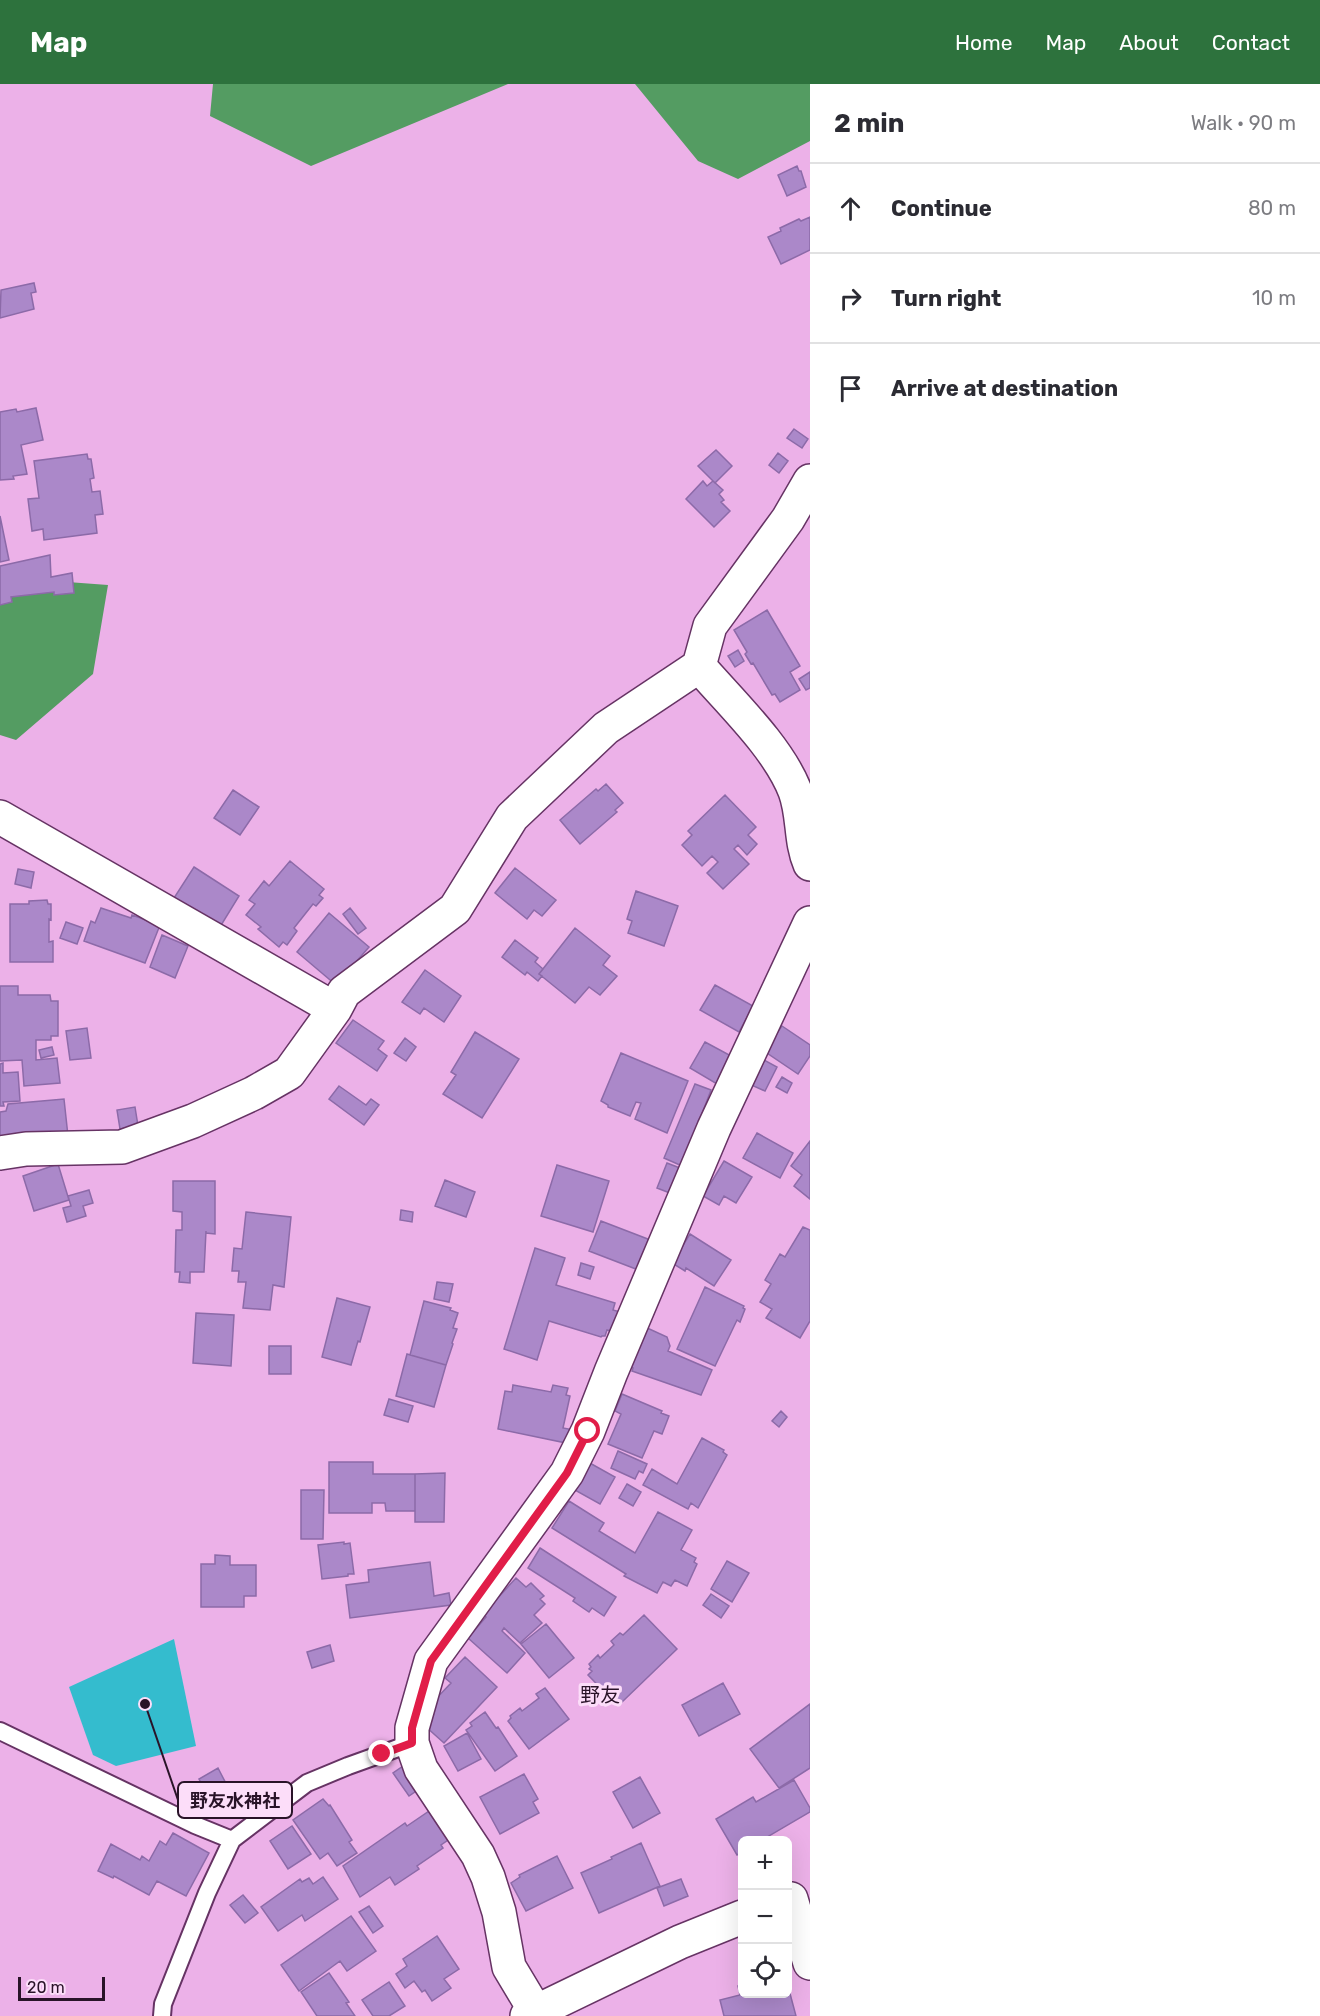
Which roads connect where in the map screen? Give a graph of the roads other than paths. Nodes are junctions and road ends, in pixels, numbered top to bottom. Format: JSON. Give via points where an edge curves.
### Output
{"nodes":[{"id":1,"x":810,"y":481,"type":"edge"},
{"id":2,"x":699,"y":666,"type":"junction"},
{"id":3,"x":0,"y":817,"type":"edge"},
{"id":4,"x":810,"y":864,"type":"edge"},
{"id":5,"x":810,"y":923,"type":"edge"},
{"id":6,"x":335,"y":1009,"type":"junction"},
{"id":7,"x":0,"y":1153,"type":"edge"},
{"id":8,"x":0,"y":1731,"type":"edge"},
{"id":9,"x":412,"y":1743,"type":"junction"},
{"id":10,"x":232,"y":1839,"type":"junction"},
{"id":11,"x":796,"y":1897,"type":"edge"},
{"id":12,"x":738,"y":1919,"type":"edge"},
{"id":13,"x":810,"y":1963,"type":"edge"},
{"id":14,"x":532,"y":2014,"type":"edge"},
{"id":15,"x":162,"y":2016,"type":"edge"}],
"edges":[{"from":1,"to":2,"type":"street","via":[[788,519],[710,626]]},
{"from":2,"to":4,"type":"street","via":[[762,738],[788,778],[799,806],[804,849]]},
{"from":2,"to":6,"type":"street","via":[[606,728],[512,816],[455,909],[344,992]]},
{"from":3,"to":6,"type":"street"},
{"from":5,"to":9,"type":"street","via":[[714,1128],[588,1431],[567,1473],[431,1661],[412,1728]]},
{"from":6,"to":7,"type":"street","via":[[289,1073],[254,1094],[193,1121],[122,1147]]},
{"from":8,"to":10,"type":"lane"},
{"from":9,"to":10,"type":"lane","via":[[307,1783]]},
{"from":9,"to":14,"type":"street","via":[[421,1769],[478,1855],[488,1877],[500,1912],[509,1967]]},
{"from":10,"to":15,"type":"lane","via":[[202,1904]]},
{"from":11,"to":13,"type":"street"},
{"from":12,"to":14,"type":"street","via":[[680,1942]]}]}
